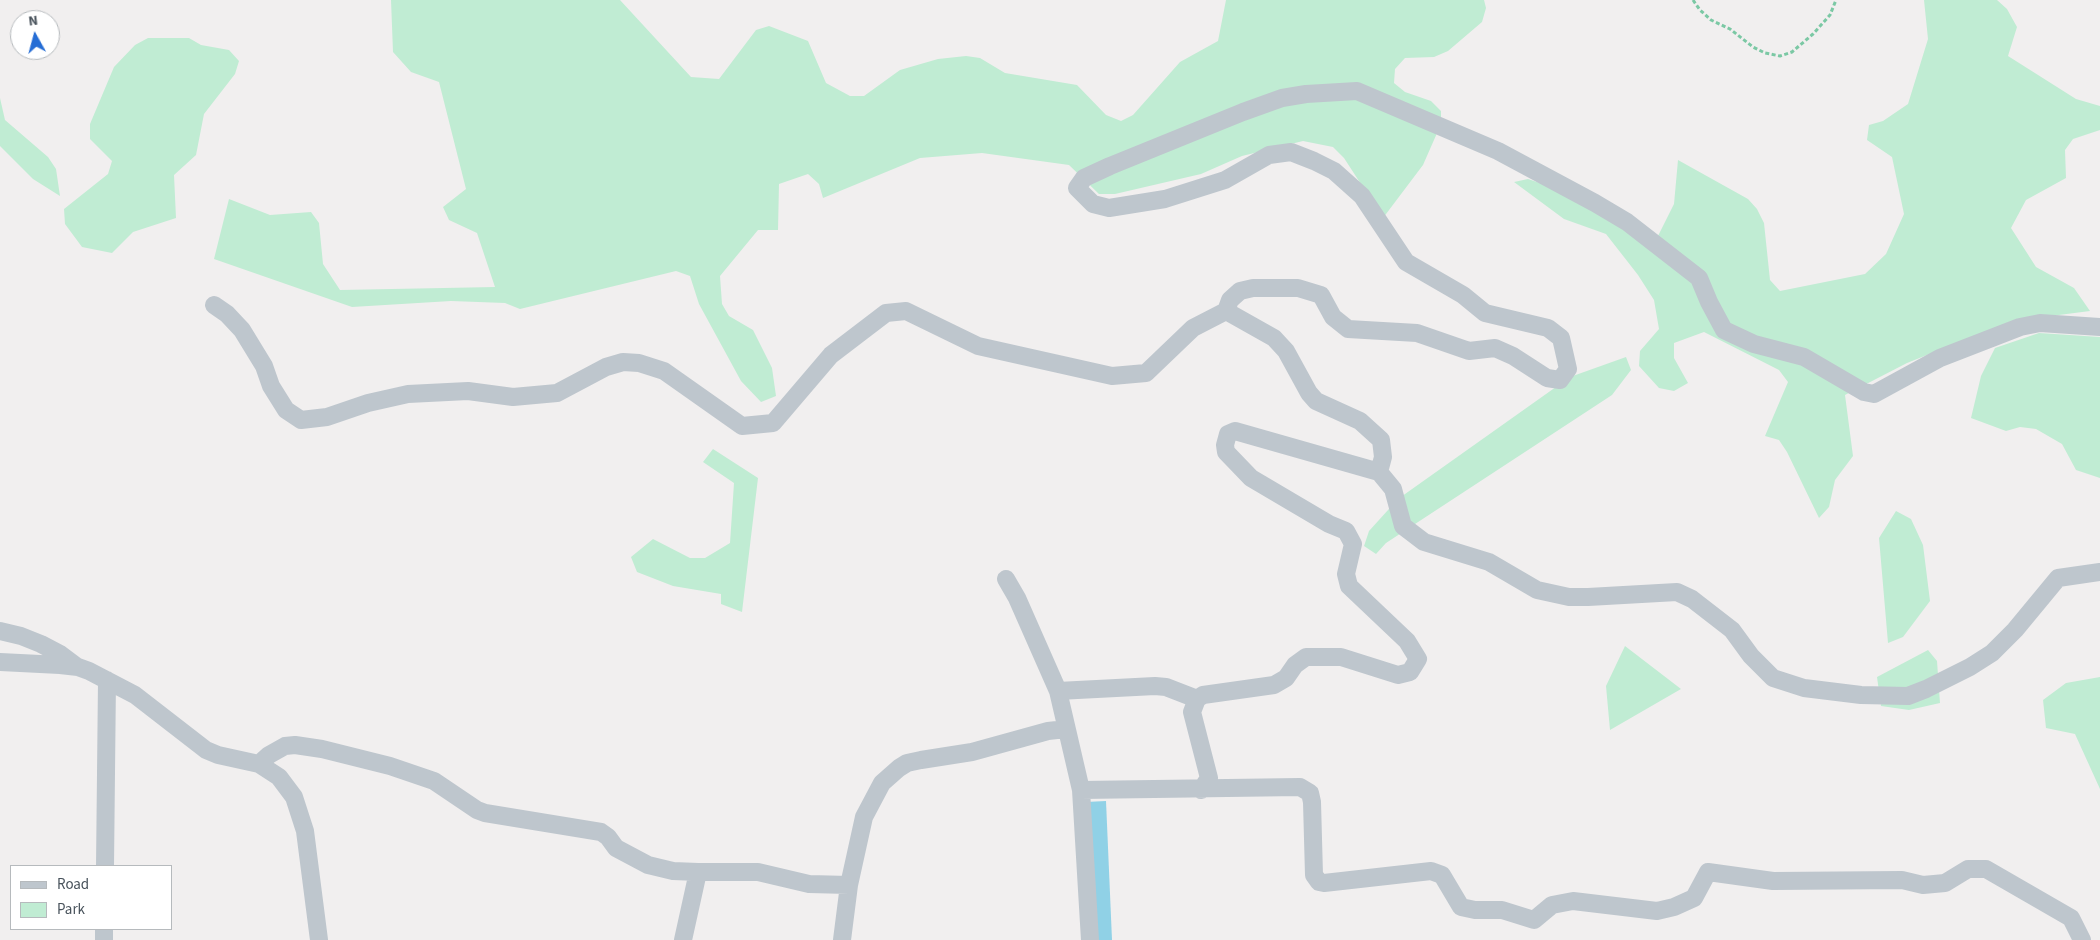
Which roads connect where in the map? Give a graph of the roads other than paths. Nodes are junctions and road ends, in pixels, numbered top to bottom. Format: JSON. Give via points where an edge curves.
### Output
{"nodes":[{"id":1,"x":214,"y":305,"type":"dead end"},
{"id":2,"x":1226,"y":311,"type":"junction"},
{"id":3,"x":2100,"y":327,"type":"edge"},
{"id":4,"x":1379,"y":472,"type":"junction"},
{"id":5,"x":2100,"y":572,"type":"edge"},
{"id":6,"x":1006,"y":579,"type":"dead end"},
{"id":7,"x":0,"y":631,"type":"edge"},
{"id":8,"x":0,"y":662,"type":"edge"},
{"id":9,"x":78,"y":667,"type":"junction"},
{"id":10,"x":107,"y":680,"type":"junction"},
{"id":11,"x":1058,"y":691,"type":"junction"},
{"id":12,"x":1197,"y":699,"type":"junction"},
{"id":13,"x":1066,"y":729,"type":"junction"},
{"id":14,"x":259,"y":764,"type":"junction"},
{"id":15,"x":1081,"y":790,"type":"junction"},
{"id":16,"x":1201,"y":790,"type":"junction"},
{"id":17,"x":104,"y":865,"type":"edge"},
{"id":18,"x":698,"y":872,"type":"junction"},
{"id":19,"x":850,"y":885,"type":"junction"},
{"id":20,"x":319,"y":940,"type":"edge"},
{"id":21,"x":683,"y":940,"type":"edge"},
{"id":22,"x":842,"y":940,"type":"edge"},
{"id":23,"x":1090,"y":940,"type":"edge"},
{"id":24,"x":2082,"y":940,"type":"edge"}],
"edges":[{"from":1,"to":2,"type":"street","via":[[242,330],[286,410],[301,420],[327,417],[408,394],[468,391],[513,397],[557,393],[606,367],[623,362],[664,371],[742,426],[773,423],[831,355],[886,313],[906,311],[978,346],[1112,376],[1146,373],[1193,328]]},
{"from":2,"to":3,"type":"street","via":[[1230,300],[1240,291],[1298,288],[1320,295],[1333,317],[1348,329],[1417,333],[1469,351],[1494,348],[1547,378],[1560,380],[1568,369],[1561,338],[1548,328],[1485,313],[1463,295],[1406,262],[1362,196],[1334,171],[1291,152],[1269,155],[1225,180],[1166,199],[1119,207],[1093,204],[1077,188],[1084,178],[1110,166],[1282,98],[1358,91],[1498,151],[1627,222],[1699,278],[1724,330],[1754,344],[1804,357],[1864,392],[1874,394],[1940,358],[2020,327],[2040,323]]},
{"from":2,"to":4,"type":"street","via":[[1274,338],[1286,351],[1316,401],[1360,421],[1381,440],[1383,457]]},
{"from":4,"to":5,"type":"street","via":[[1393,489],[1403,526],[1424,542],[1489,562],[1537,590],[1569,597],[1677,592],[1692,599],[1732,630],[1773,678],[1813,689],[1908,696],[1926,689],[1992,653],[2058,578]]},
{"from":4,"to":12,"type":"street","via":[[1234,431],[1228,434],[1225,446],[1226,452],[1251,478],[1346,531],[1353,544],[1346,574],[1349,586],[1408,640],[1418,659],[1410,672],[1398,675],[1341,657],[1306,657],[1286,678],[1274,685],[1214,693]]},
{"from":6,"to":11,"type":"street"},
{"from":7,"to":9,"type":"street","via":[[45,646]]},
{"from":8,"to":9,"type":"street"},
{"from":9,"to":10,"type":"street"},
{"from":10,"to":14,"type":"street","via":[[150,705],[206,750]]},
{"from":10,"to":17,"type":"street"},
{"from":11,"to":12,"type":"street","via":[[1155,686]]},
{"from":11,"to":13,"type":"street"},
{"from":12,"to":16,"type":"street","via":[[1192,712],[1209,778]]},
{"from":13,"to":15,"type":"street"},
{"from":13,"to":19,"type":"street","via":[[972,752],[907,763],[899,768],[882,783],[864,817]]},
{"from":14,"to":18,"type":"street","via":[[285,746],[322,749],[434,781],[485,813],[602,832],[616,848],[648,864],[673,871]]},
{"from":14,"to":20,"type":"street","via":[[287,786],[301,815]]},
{"from":15,"to":16,"type":"street"},
{"from":15,"to":23,"type":"street"},
{"from":16,"to":24,"type":"street","via":[[1305,789],[1310,793],[1312,802],[1314,875],[1319,882],[1431,871],[1442,875],[1461,907],[1475,910],[1502,910],[1534,920],[1552,904],[1573,901],[1657,911],[1694,898],[1708,872],[1773,881],[1902,880],[1923,885],[1945,883],[1968,869],[1986,869],[2072,918]]},
{"from":18,"to":19,"type":"street","via":[[758,872],[802,882]]},
{"from":18,"to":21,"type":"street"},
{"from":19,"to":22,"type":"street"}]}
